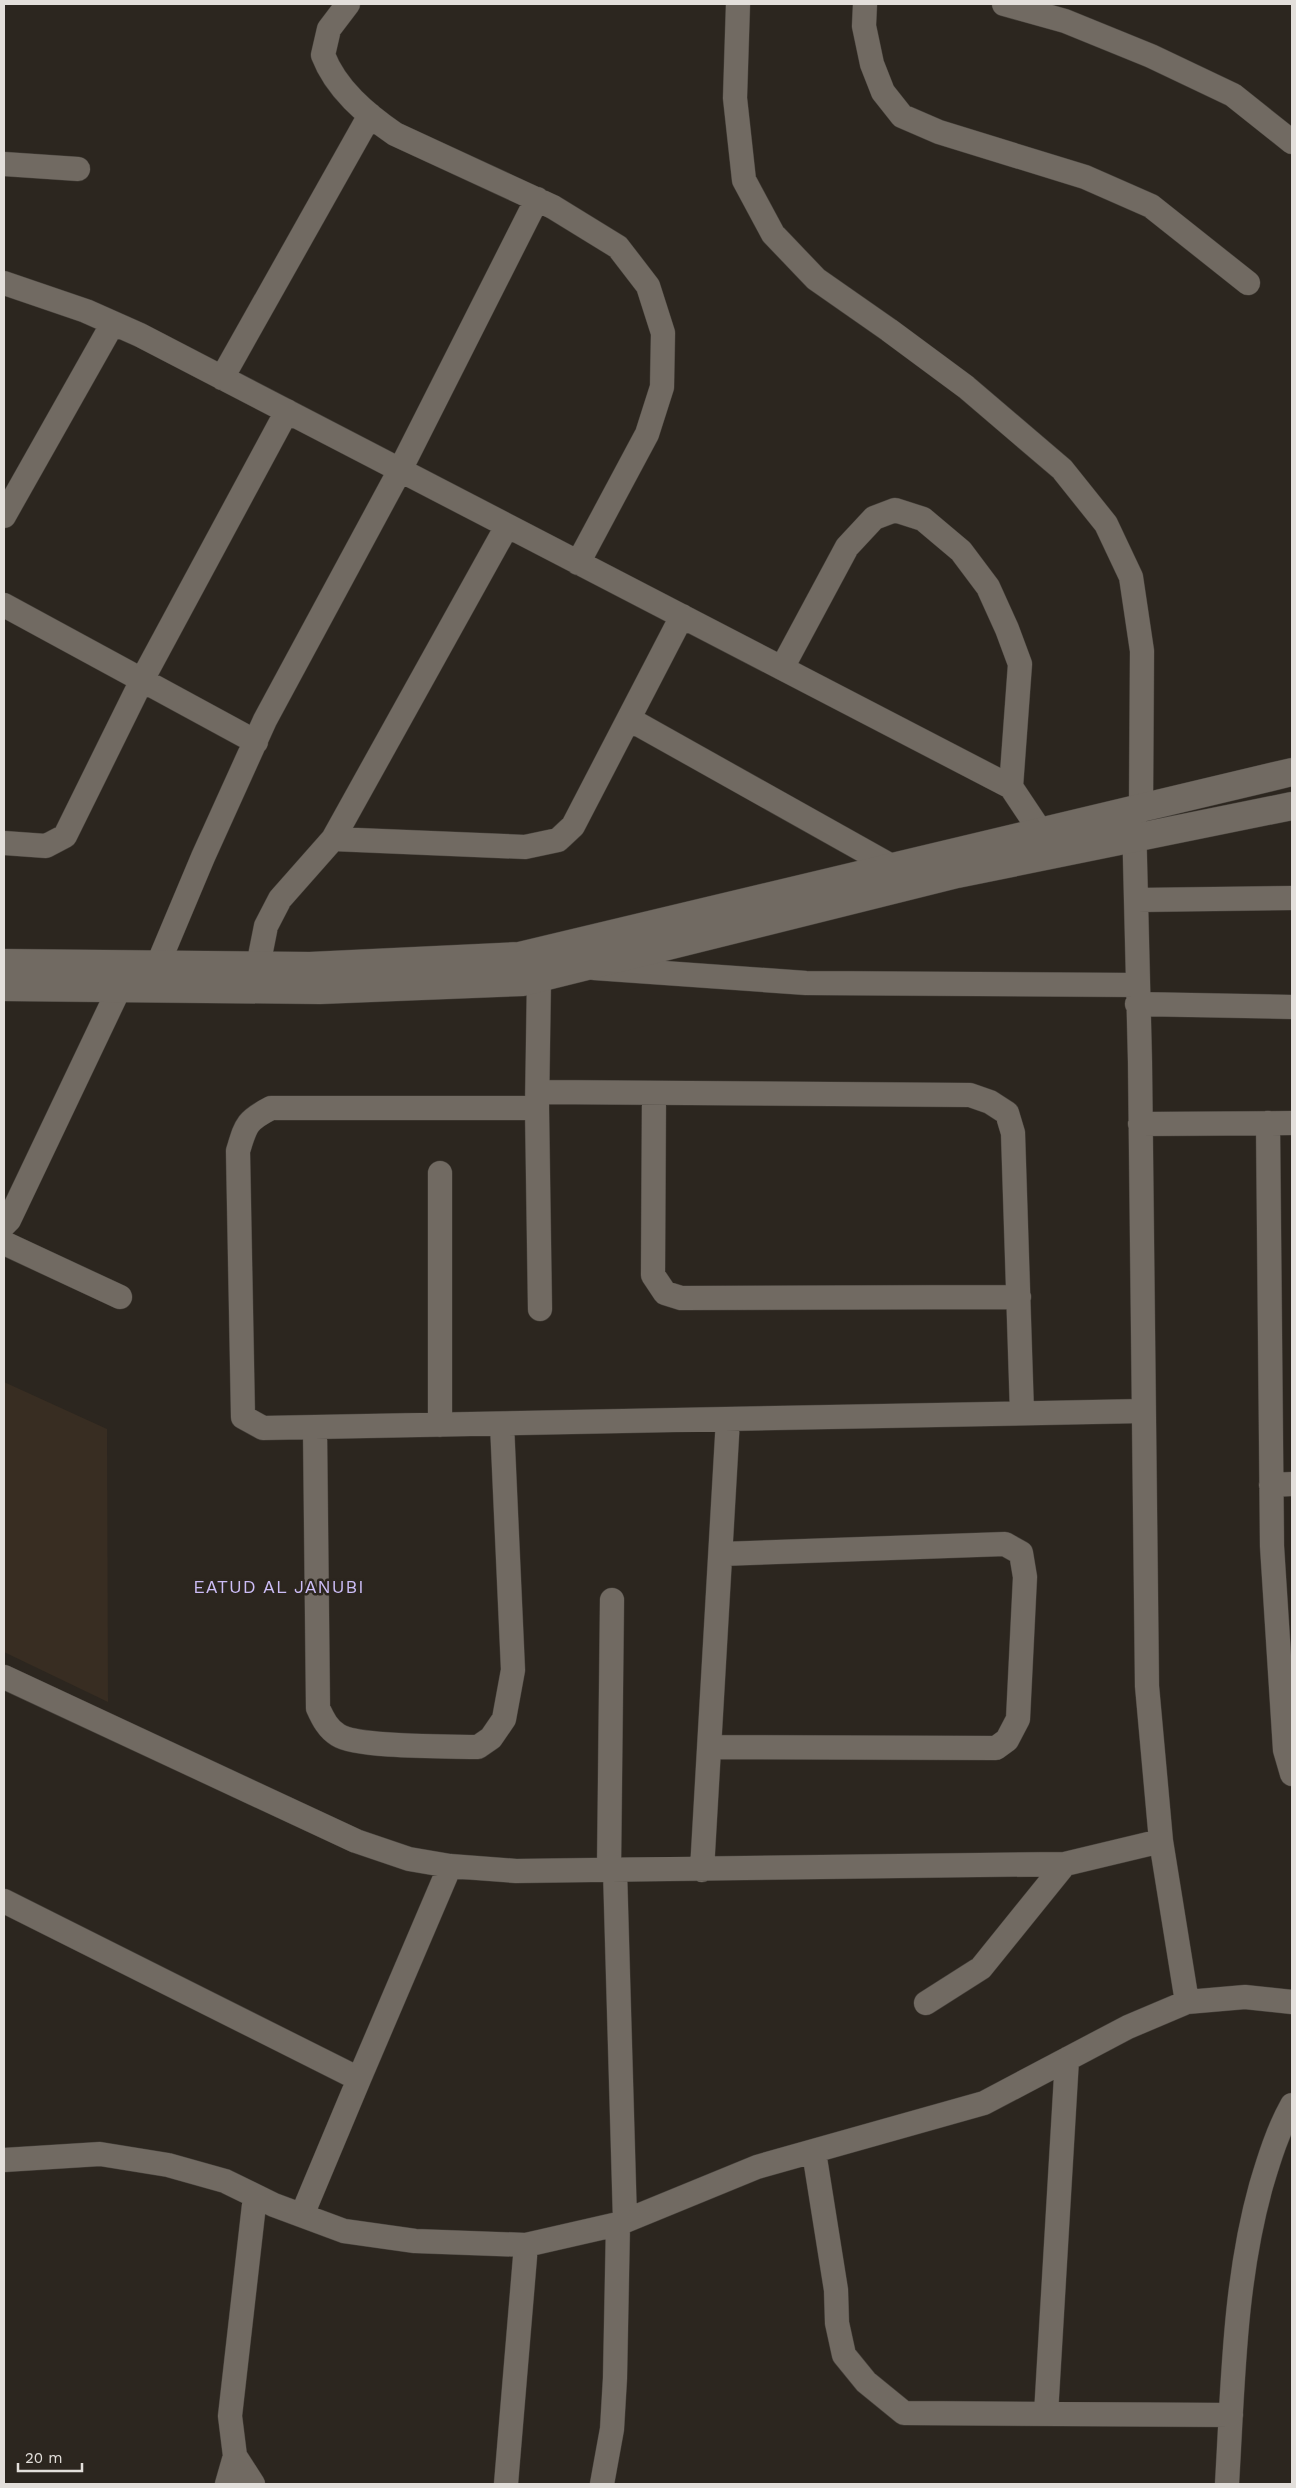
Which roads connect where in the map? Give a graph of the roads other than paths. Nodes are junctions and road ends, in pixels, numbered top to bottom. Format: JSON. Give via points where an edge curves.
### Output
{"nodes":[{"id":1,"x":348,"y":4,"type":"edge"},
{"id":2,"x":738,"y":4,"type":"edge"},
{"id":3,"x":865,"y":4,"type":"edge"},
{"id":4,"x":1004,"y":4,"type":"edge"},
{"id":5,"x":370,"y":115,"type":"junction"},
{"id":6,"x":1292,"y":142,"type":"edge"},
{"id":7,"x":4,"y":164,"type":"edge"},
{"id":8,"x":78,"y":169,"type":"dead end"},
{"id":9,"x":537,"y":199,"type":"junction"},
{"id":10,"x":4,"y":283,"type":"edge"},
{"id":11,"x":1248,"y":283,"type":"dead end"},
{"id":12,"x":113,"y":323,"type":"junction"},
{"id":13,"x":222,"y":378,"type":"junction"},
{"id":14,"x":287,"y":411,"type":"junction"},
{"id":15,"x":400,"y":470,"type":"junction"},
{"id":16,"x":4,"y":516,"type":"edge"},
{"id":17,"x":507,"y":526,"type":"junction"},
{"id":18,"x":578,"y":563,"type":"junction"},
{"id":19,"x":4,"y":605,"type":"edge"},
{"id":20,"x":682,"y":616,"type":"junction"},
{"id":21,"x":782,"y":668,"type":"junction"},
{"id":22,"x":142,"y":680,"type":"junction"},
{"id":23,"x":628,"y":719,"type":"junction"},
{"id":24,"x":256,"y":742,"type":"junction"},
{"id":25,"x":1292,"y":772,"type":"edge"},
{"id":26,"x":1011,"y":787,"type":"junction"},
{"id":27,"x":1292,"y":806,"type":"edge"},
{"id":28,"x":1137,"y":809,"type":"junction"},
{"id":29,"x":1041,"y":832,"type":"junction"},
{"id":30,"x":1136,"y":838,"type":"junction"},
{"id":31,"x":333,"y":840,"type":"junction"},
{"id":32,"x":4,"y":843,"type":"edge"},
{"id":33,"x":894,"y":867,"type":"junction"},
{"id":34,"x":1292,"y":898,"type":"edge"},
{"id":35,"x":1137,"y":900,"type":"junction"},
{"id":36,"x":4,"y":962,"type":"edge"},
{"id":37,"x":158,"y":964,"type":"junction"},
{"id":38,"x":258,"y":966,"type":"junction"},
{"id":39,"x":581,"y":968,"type":"junction"},
{"id":40,"x":539,"y":978,"type":"junction"},
{"id":41,"x":4,"y":987,"type":"edge"},
{"id":42,"x":119,"y":989,"type":"junction"},
{"id":43,"x":1137,"y":994,"type":"junction"},
{"id":44,"x":1292,"y":1007,"type":"edge"},
{"id":45,"x":654,"y":1094,"type":"junction"},
{"id":46,"x":538,"y":1100,"type":"junction"},
{"id":47,"x":1268,"y":1123,"type":"junction"},
{"id":48,"x":1292,"y":1123,"type":"edge"},
{"id":49,"x":1140,"y":1124,"type":"junction"},
{"id":50,"x":440,"y":1173,"type":"dead end"},
{"id":51,"x":4,"y":1225,"type":"edge"},
{"id":52,"x":4,"y":1243,"type":"edge"},
{"id":53,"x":1019,"y":1297,"type":"junction"},
{"id":54,"x":120,"y":1298,"type":"dead end"},
{"id":55,"x":540,"y":1309,"type":"dead end"},
{"id":56,"x":1143,"y":1411,"type":"junction"},
{"id":57,"x":1022,"y":1413,"type":"junction"},
{"id":58,"x":728,"y":1419,"type":"junction"},
{"id":59,"x":502,"y":1424,"type":"junction"},
{"id":60,"x":440,"y":1425,"type":"junction"},
{"id":61,"x":315,"y":1428,"type":"junction"},
{"id":62,"x":1282,"y":1485,"type":"edge"},
{"id":63,"x":721,"y":1554,"type":"junction"},
{"id":64,"x":612,"y":1600,"type":"dead end"},
{"id":65,"x":4,"y":1677,"type":"edge"},
{"id":66,"x":710,"y":1747,"type":"junction"},
{"id":67,"x":1292,"y":1774,"type":"edge"},
{"id":68,"x":1161,"y":1841,"type":"junction"},
{"id":69,"x":1065,"y":1864,"type":"junction"},
{"id":70,"x":450,"y":1866,"type":"junction"},
{"id":71,"x":612,"y":1870,"type":"junction"},
{"id":72,"x":702,"y":1870,"type":"junction"},
{"id":73,"x":4,"y":1901,"type":"edge"},
{"id":74,"x":1187,"y":2002,"type":"junction"},
{"id":75,"x":1292,"y":2002,"type":"edge"},
{"id":76,"x":926,"y":2003,"type":"dead end"},
{"id":77,"x":1067,"y":2059,"type":"junction"},
{"id":78,"x":359,"y":2079,"type":"junction"},
{"id":79,"x":1292,"y":2105,"type":"edge"},
{"id":80,"x":814,"y":2152,"type":"junction"},
{"id":81,"x":4,"y":2160,"type":"edge"},
{"id":82,"x":255,"y":2196,"type":"junction"},
{"id":83,"x":302,"y":2215,"type":"junction"},
{"id":84,"x":621,"y":2223,"type":"junction"},
{"id":85,"x":526,"y":2245,"type":"junction"},
{"id":86,"x":1046,"y":2414,"type":"junction"},
{"id":87,"x":1231,"y":2415,"type":"junction"},
{"id":88,"x":235,"y":2456,"type":"junction"},
{"id":89,"x":227,"y":2484,"type":"edge"},
{"id":90,"x":253,"y":2484,"type":"edge"},
{"id":91,"x":506,"y":2484,"type":"edge"},
{"id":92,"x":602,"y":2484,"type":"edge"},
{"id":93,"x":1227,"y":2484,"type":"edge"}],
"edges":[{"from":1,"to":5,"type":"street","via":[[329,29],[323,55],[342,89]]},
{"from":2,"to":28,"type":"street","via":[[735,98],[744,180],[773,234],[816,279],[966,387],[1062,469],[1106,524],[1131,577],[1142,651]]},
{"from":3,"to":11,"type":"street","via":[[864,26],[872,64],[883,92],[902,116],[939,132],[1085,177],[1151,206]]},
{"from":4,"to":6,"type":"street","via":[[1065,21],[1233,94]]},
{"from":5,"to":9,"type":"street","via":[[395,134]]},
{"from":5,"to":13,"type":"street"},
{"from":7,"to":8,"type":"street"},
{"from":9,"to":15,"type":"street"},
{"from":9,"to":18,"type":"street","via":[[618,247],[648,286],[663,333],[662,387],[647,434]]},
{"from":10,"to":12,"type":"street"},
{"from":12,"to":13,"type":"street"},
{"from":12,"to":16,"type":"street"},
{"from":13,"to":14,"type":"street"},
{"from":14,"to":15,"type":"street"},
{"from":14,"to":22,"type":"street"},
{"from":15,"to":17,"type":"street"},
{"from":15,"to":24,"type":"street"},
{"from":17,"to":18,"type":"street"},
{"from":17,"to":31,"type":"street"},
{"from":18,"to":20,"type":"street"},
{"from":19,"to":22,"type":"street"},
{"from":20,"to":21,"type":"street"},
{"from":20,"to":23,"type":"street"},
{"from":21,"to":26,"type":"street"},
{"from":21,"to":26,"type":"street","via":[[847,547],[874,518],[895,510],[923,519],[961,551],[988,587],[1020,664]]},
{"from":22,"to":24,"type":"street"},
{"from":22,"to":32,"type":"street","via":[[65,836],[46,846]]},
{"from":23,"to":31,"type":"street","via":[[573,826],[558,840],[525,847]]},
{"from":23,"to":33,"type":"street"},
{"from":24,"to":37,"type":"street"},
{"from":25,"to":28,"type":"street"},
{"from":26,"to":29,"type":"street"},
{"from":27,"to":30,"type":"street"},
{"from":28,"to":29,"type":"street"},
{"from":28,"to":30,"type":"street"},
{"from":29,"to":33,"type":"street"},
{"from":30,"to":35,"type":"street"},
{"from":30,"to":39,"type":"street","via":[[957,874]]},
{"from":31,"to":38,"type":"street","via":[[280,899],[266,926]]},
{"from":33,"to":38,"type":"street","via":[[519,956]]},
{"from":34,"to":35,"type":"street"},
{"from":35,"to":43,"type":"street"},
{"from":36,"to":37,"type":"street"},
{"from":37,"to":38,"type":"street"},
{"from":39,"to":40,"type":"street"},
{"from":39,"to":43,"type":"street","via":[[806,983]]},
{"from":40,"to":42,"type":"street","via":[[523,982],[320,990]]},
{"from":40,"to":46,"type":"street"},
{"from":41,"to":42,"type":"street"},
{"from":42,"to":51,"type":"street"},
{"from":43,"to":44,"type":"street"},
{"from":43,"to":49,"type":"street"},
{"from":45,"to":46,"type":"street"},
{"from":45,"to":53,"type":"street","via":[[970,1096],[990,1102],[1007,1113],[1013,1133]]},
{"from":45,"to":53,"type":"street","via":[[653,1275],[665,1293],[681,1298]]},
{"from":46,"to":55,"type":"street"},
{"from":46,"to":61,"type":"street","via":[[270,1108],[252,1118],[238,1151],[244,1417],[263,1428]]},
{"from":47,"to":48,"type":"street"},
{"from":47,"to":49,"type":"street"},
{"from":47,"to":62,"type":"street"},
{"from":49,"to":56,"type":"street"},
{"from":50,"to":60,"type":"street"},
{"from":52,"to":54,"type":"street"},
{"from":53,"to":57,"type":"street"},
{"from":56,"to":57,"type":"street"},
{"from":56,"to":68,"type":"street","via":[[1147,1686]]},
{"from":57,"to":58,"type":"street"},
{"from":58,"to":59,"type":"street"},
{"from":58,"to":63,"type":"street"},
{"from":59,"to":60,"type":"street"},
{"from":59,"to":61,"type":"street","via":[[513,1670],[504,1719],[491,1738],[478,1747],[363,1743],[339,1736],[324,1722],[318,1708]]},
{"from":60,"to":61,"type":"street"},
{"from":62,"to":67,"type":"street","via":[[1272,1546],[1285,1750]]},
{"from":63,"to":66,"type":"street"},
{"from":63,"to":66,"type":"street","via":[[1005,1544],[1021,1554],[1025,1577],[1018,1719],[1008,1740],[996,1748]]},
{"from":64,"to":71,"type":"street"},
{"from":65,"to":70,"type":"street","via":[[356,1841],[409,1859]]},
{"from":66,"to":72,"type":"street"},
{"from":68,"to":69,"type":"street"},
{"from":68,"to":74,"type":"street"},
{"from":69,"to":72,"type":"street"},
{"from":69,"to":76,"type":"street","via":[[981,1968]]},
{"from":70,"to":71,"type":"street","via":[[516,1871]]},
{"from":70,"to":78,"type":"street"},
{"from":71,"to":72,"type":"street"},
{"from":71,"to":84,"type":"street"},
{"from":73,"to":78,"type":"street"},
{"from":74,"to":75,"type":"street","via":[[1245,1997]]},
{"from":74,"to":77,"type":"street","via":[[1128,2027]]},
{"from":77,"to":80,"type":"street","via":[[984,2103]]},
{"from":77,"to":86,"type":"street"},
{"from":78,"to":83,"type":"street"},
{"from":79,"to":87,"type":"street","via":[[1268,2162],[1251,2224],[1238,2303]]},
{"from":80,"to":84,"type":"street","via":[[758,2167]]},
{"from":80,"to":86,"type":"street","via":[[844,2356],[866,2382],[904,2414]]},
{"from":81,"to":82,"type":"street","via":[[100,2154],[168,2165],[225,2181]]},
{"from":82,"to":83,"type":"street"},
{"from":82,"to":88,"type":"street","via":[[230,2416]]},
{"from":83,"to":85,"type":"street","via":[[344,2231],[415,2241]]},
{"from":84,"to":85,"type":"street"},
{"from":84,"to":92,"type":"street","via":[[612,2429]]},
{"from":85,"to":91,"type":"street"},
{"from":86,"to":87,"type":"street"},
{"from":87,"to":93,"type":"street"},
{"from":88,"to":89,"type":"street"},
{"from":88,"to":90,"type":"street"}]}
